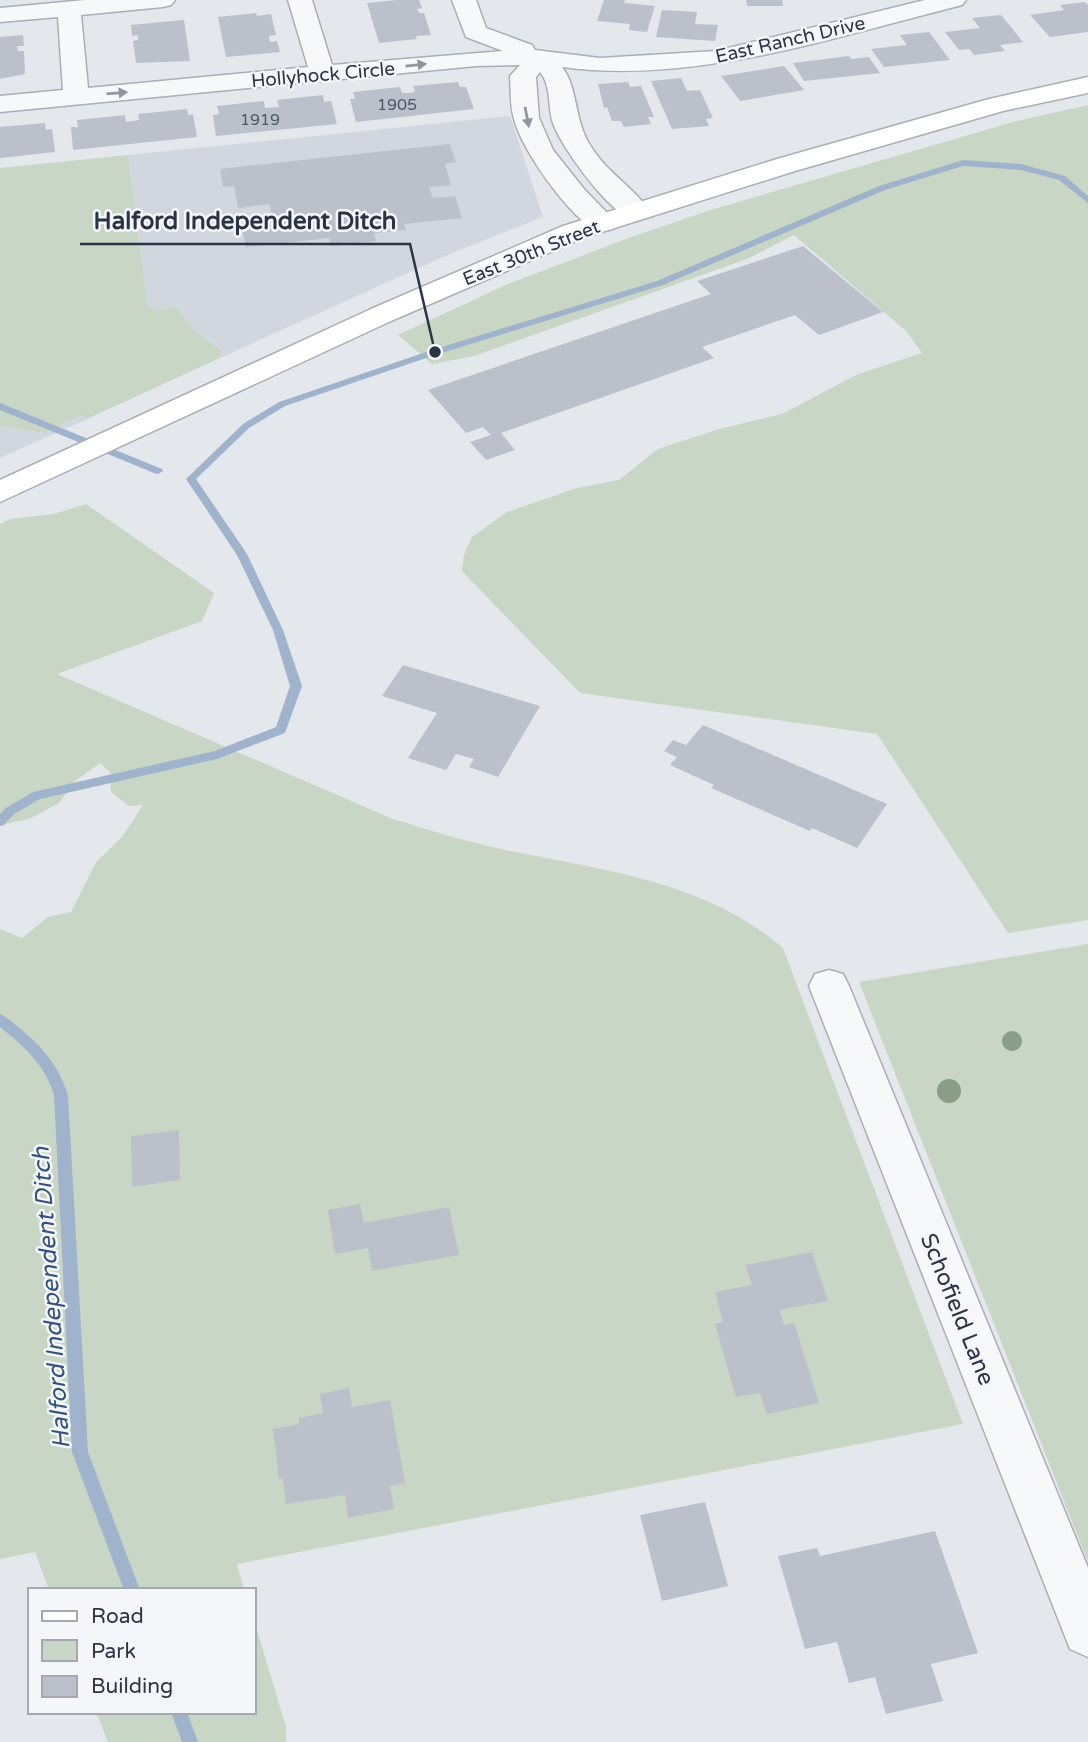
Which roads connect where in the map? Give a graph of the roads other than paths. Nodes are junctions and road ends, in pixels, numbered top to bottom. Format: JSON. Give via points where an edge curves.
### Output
{"nodes":[{"id":1,"x":163,"y":0,"type":"edge"},
{"id":2,"x":300,"y":0,"type":"edge"},
{"id":3,"x":464,"y":0,"type":"edge"},
{"id":4,"x":954,"y":0,"type":"edge"},
{"id":5,"x":69,"y":9,"type":"junction"},
{"id":6,"x":0,"y":15,"type":"edge"},
{"id":7,"x":541,"y":57,"type":"junction"},
{"id":8,"x":322,"y":74,"type":"junction"},
{"id":9,"x":1088,"y":85,"type":"edge"},
{"id":10,"x":76,"y":97,"type":"junction"},
{"id":11,"x":0,"y":104,"type":"edge"},
{"id":12,"x":636,"y":211,"type":"junction"},
{"id":13,"x":603,"y":223,"type":"junction"},
{"id":14,"x":0,"y":492,"type":"edge"},
{"id":15,"x":829,"y":986,"type":"dead end"},
{"id":16,"x":1088,"y":1631,"type":"edge"}],
"edges":[{"from":1,"to":5,"type":"street"},
{"from":2,"to":8,"type":"street"},
{"from":3,"to":7,"type":"street","via":[[475,32]]},
{"from":4,"to":7,"type":"street","name":"East Ranch Drive","via":[[716,58],[600,65]]},
{"from":5,"to":6,"type":"street"},
{"from":5,"to":10,"type":"street"},
{"from":8,"to":7,"type":"street","name":"Hollyhock Circle","one_way":true},
{"from":7,"to":12,"type":"street","via":[[558,78],[565,121],[578,148]]},
{"from":7,"to":13,"type":"street","one_way":true,"via":[[523,76],[529,128],[553,170]]},
{"from":10,"to":8,"type":"street","name":"Hollyhock Circle","one_way":true},
{"from":9,"to":12,"type":"main road","name":"East 30th Street","via":[[998,104]]},
{"from":10,"to":11,"type":"street","name":"Hollyhock Circle"},
{"from":12,"to":13,"type":"main road","name":"East 30th Street"},
{"from":13,"to":14,"type":"main road","name":"East 30th Street","via":[[471,275]]},
{"from":15,"to":16,"type":"street","name":"Schofield Lane"}]}
